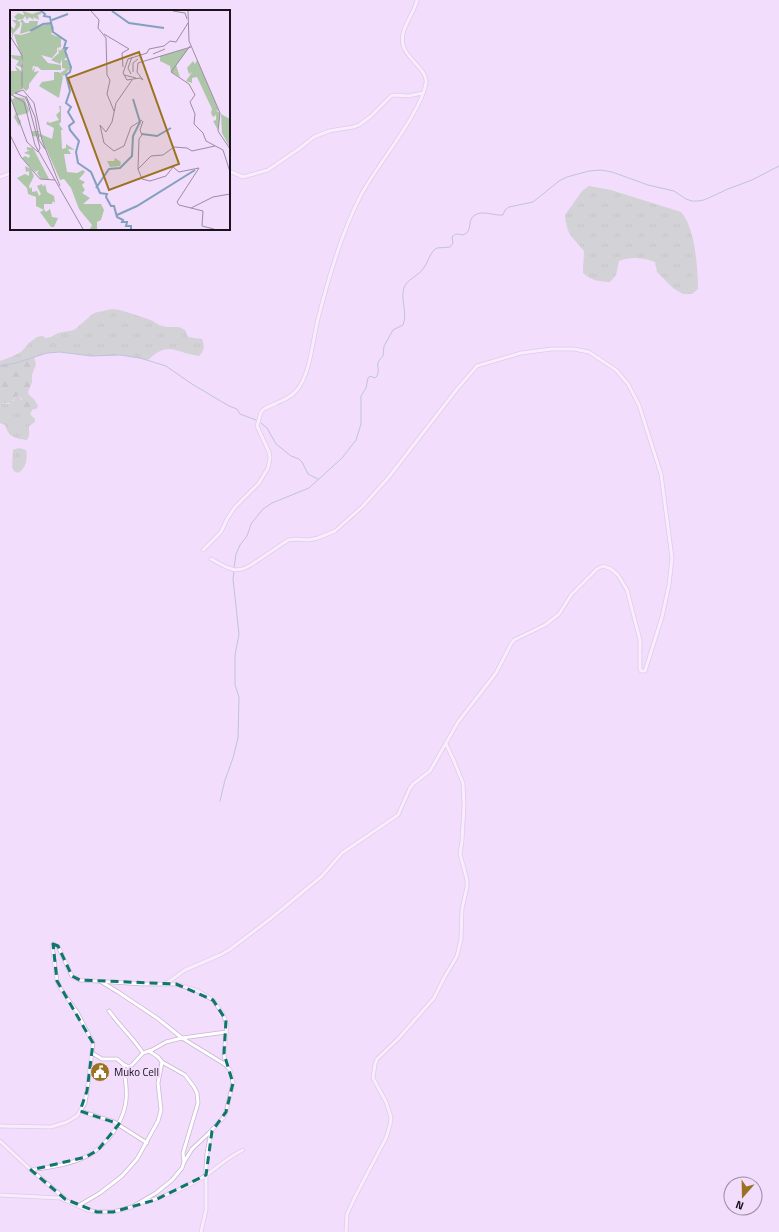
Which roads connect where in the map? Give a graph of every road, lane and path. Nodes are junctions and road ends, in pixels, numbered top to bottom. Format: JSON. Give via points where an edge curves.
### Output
{"nodes":[{"id":1,"x":417,"y":0,"type":"edge"},
{"id":2,"x":423,"y":93,"type":"junction"},
{"id":3,"x":230,"y":171,"type":"edge"},
{"id":4,"x":10,"y":173,"type":"edge"},
{"id":5,"x":0,"y":176,"type":"edge"},
{"id":6,"x":203,"y":550,"type":"dead end"},
{"id":7,"x":211,"y":559,"type":"dead end"},
{"id":8,"x":446,"y":744,"type":"junction"},
{"id":9,"x":99,"y":981,"type":"junction"},
{"id":10,"x":167,"y":983,"type":"junction"},
{"id":11,"x":109,"y":1011,"type":"dead end"},
{"id":12,"x":226,"y":1032,"type":"junction"},
{"id":13,"x":182,"y":1038,"type":"junction"},
{"id":14,"x":149,"y":1051,"type":"junction"},
{"id":15,"x":92,"y":1053,"type":"junction"},
{"id":16,"x":143,"y":1053,"type":"junction"},
{"id":17,"x":162,"y":1062,"type":"junction"},
{"id":18,"x":123,"y":1064,"type":"junction"},
{"id":19,"x":226,"y":1065,"type":"junction"},
{"id":20,"x":80,"y":1111,"type":"junction"},
{"id":21,"x":118,"y":1124,"type":"junction"},
{"id":22,"x":0,"y":1126,"type":"edge"},
{"id":23,"x":212,"y":1131,"type":"junction"},
{"id":24,"x":0,"y":1142,"type":"edge"},
{"id":25,"x":147,"y":1142,"type":"junction"},
{"id":26,"x":244,"y":1150,"type":"dead end"},
{"id":27,"x":184,"y":1162,"type":"junction"},
{"id":28,"x":31,"y":1170,"type":"junction"},
{"id":29,"x":206,"y":1175,"type":"junction"},
{"id":30,"x":0,"y":1195,"type":"edge"},
{"id":31,"x":66,"y":1199,"type":"junction"},
{"id":32,"x":137,"y":1204,"type":"junction"},
{"id":33,"x":78,"y":1206,"type":"junction"},
{"id":34,"x":201,"y":1232,"type":"edge"},
{"id":35,"x":346,"y":1232,"type":"edge"}],
"edges":[{"from":1,"to":2,"type":"street","via":[[404,32],[403,45],[424,74],[426,80]]},
{"from":2,"to":3,"type":"street","via":[[391,96],[359,125],[320,134],[268,170],[243,177]]},
{"from":2,"to":6,"type":"street","via":[[402,133],[357,204],[335,261],[302,384],[292,396],[261,412],[257,426],[269,452],[268,468],[259,483],[235,507],[221,532]]},
{"from":4,"to":5,"type":"street"},
{"from":7,"to":8,"type":"street","via":[[235,570],[243,569],[288,540],[308,540],[335,531],[362,508],[388,478],[457,388],[478,366],[521,353],[559,349],[589,352],[616,370],[628,384],[639,405],[653,446],[661,474],[672,558],[662,617],[645,671],[640,669],[640,640],[627,590],[618,575],[603,566],[571,595],[559,614],[544,625],[514,640],[496,673],[458,722]]},
{"from":8,"to":10,"type":"street","via":[[430,771],[410,788],[398,815],[342,854],[322,876],[229,950],[185,970]]},
{"from":8,"to":35,"type":"street","via":[[463,783],[460,854],[467,887],[462,909],[461,939],[457,956],[434,998],[375,1064],[373,1078],[386,1102],[391,1116],[390,1125],[386,1138],[347,1214]]},
{"from":9,"to":10,"type":"street"},
{"from":9,"to":13,"type":"street","via":[[157,1018]]},
{"from":9,"to":15,"type":"street","via":[[80,980],[72,976],[58,946],[52,945],[57,981],[92,1039]]},
{"from":10,"to":12,"type":"street","via":[[190,988],[213,1000],[226,1020]]},
{"from":11,"to":16,"type":"street"},
{"from":12,"to":13,"type":"street"},
{"from":12,"to":19,"type":"street"},
{"from":13,"to":14,"type":"street","via":[[166,1042]]},
{"from":13,"to":19,"type":"street"},
{"from":14,"to":16,"type":"street"},
{"from":14,"to":17,"type":"street"},
{"from":15,"to":18,"type":"street","via":[[102,1059],[117,1059]]},
{"from":15,"to":20,"type":"street","via":[[88,1091]]},
{"from":16,"to":18,"type":"street","via":[[129,1067]]},
{"from":17,"to":25,"type":"street","via":[[158,1083],[161,1110]]},
{"from":17,"to":27,"type":"street","via":[[185,1075],[197,1093],[198,1103],[183,1153]]},
{"from":18,"to":21,"type":"street","via":[[127,1094],[125,1108]]},
{"from":19,"to":23,"type":"street","via":[[230,1070],[232,1083],[229,1102],[223,1118]]},
{"from":20,"to":21,"type":"street"},
{"from":20,"to":22,"type":"street","via":[[67,1122],[51,1127]]},
{"from":21,"to":25,"type":"street"},
{"from":21,"to":28,"type":"street","via":[[98,1150],[86,1157],[66,1164]]},
{"from":23,"to":27,"type":"street","via":[[192,1149]]},
{"from":23,"to":29,"type":"street"},
{"from":24,"to":28,"type":"street"},
{"from":25,"to":33,"type":"street","via":[[137,1159],[122,1176]]},
{"from":26,"to":29,"type":"street"},
{"from":27,"to":32,"type":"street","via":[[172,1180]]},
{"from":28,"to":31,"type":"street"},
{"from":29,"to":32,"type":"street","via":[[178,1190]]},
{"from":29,"to":34,"type":"street","via":[[206,1210]]},
{"from":30,"to":31,"type":"street"},
{"from":31,"to":33,"type":"street"},
{"from":32,"to":33,"type":"street","via":[[114,1212],[87,1210]]}]}
